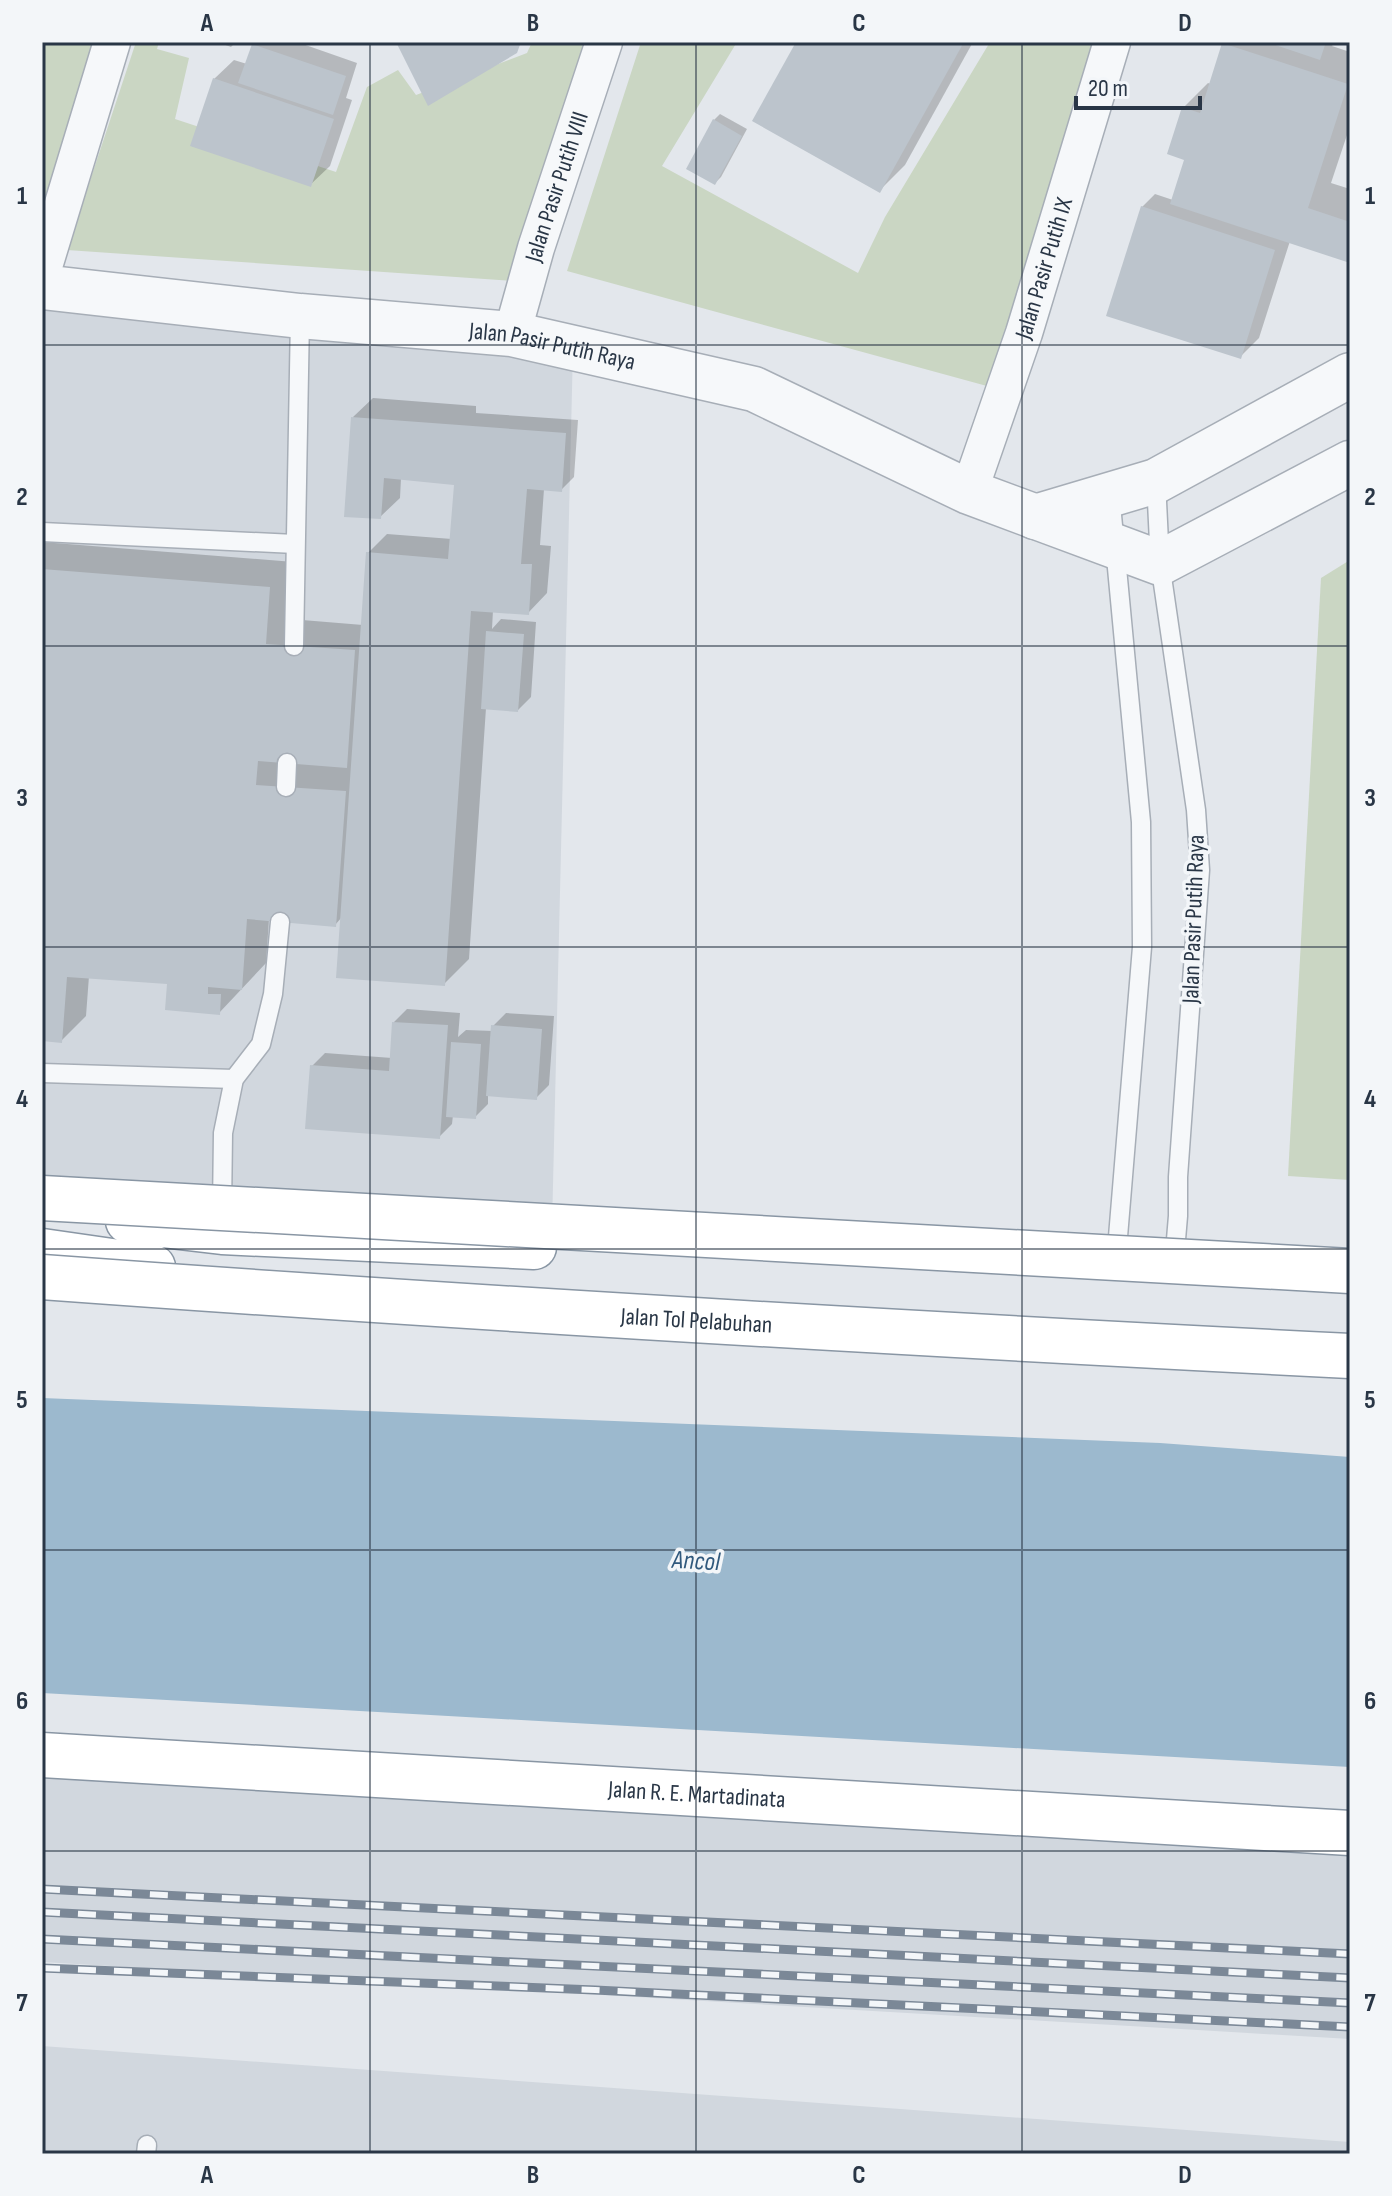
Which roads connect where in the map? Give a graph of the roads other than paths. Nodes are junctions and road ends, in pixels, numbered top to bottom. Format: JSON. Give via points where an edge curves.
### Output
{"nodes":[{"id":1,"x":112,"y":42,"type":"edge"},
{"id":2,"x":604,"y":42,"type":"edge"},
{"id":3,"x":1112,"y":42,"type":"edge"},
{"id":4,"x":42,"y":273,"type":"edge"},
{"id":5,"x":42,"y":287,"type":"edge"},
{"id":6,"x":300,"y":316,"type":"junction"},
{"id":7,"x":512,"y":334,"type":"junction"},
{"id":8,"x":1350,"y":375,"type":"edge"},
{"id":9,"x":1350,"y":463,"type":"edge"},
{"id":10,"x":1156,"y":481,"type":"junction"},
{"id":11,"x":969,"y":492,"type":"junction"},
{"id":12,"x":1110,"y":494,"type":"junction"},
{"id":13,"x":1035,"y":517,"type":"junction"},
{"id":14,"x":42,"y":532,"type":"edge"},
{"id":15,"x":295,"y":544,"type":"junction"},
{"id":16,"x":1116,"y":547,"type":"junction"},
{"id":17,"x":1160,"y":563,"type":"junction"},
{"id":18,"x":294,"y":646,"type":"dead end"},
{"id":19,"x":287,"y":763,"type":"dead end"},
{"id":20,"x":286,"y":787,"type":"dead end"},
{"id":21,"x":280,"y":922,"type":"dead end"},
{"id":22,"x":42,"y":1073,"type":"edge"},
{"id":23,"x":234,"y":1079,"type":"junction"},
{"id":24,"x":42,"y":1198,"type":"edge"},
{"id":25,"x":42,"y":1211,"type":"edge"},
{"id":26,"x":222,"y":1232,"type":"junction"},
{"id":27,"x":42,"y":1251,"type":"edge"},
{"id":28,"x":1350,"y":1271,"type":"edge"},
{"id":29,"x":1115,"y":1275,"type":"junction"},
{"id":30,"x":42,"y":1277,"type":"edge"},
{"id":31,"x":1173,"y":1277,"type":"junction"},
{"id":32,"x":1350,"y":1287,"type":"edge"},
{"id":33,"x":1350,"y":1356,"type":"edge"},
{"id":34,"x":1350,"y":1373,"type":"edge"},
{"id":35,"x":42,"y":1755,"type":"edge"},
{"id":36,"x":1350,"y":1833,"type":"edge"}],
"edges":[{"from":1,"to":4,"type":"street"},
{"from":2,"to":7,"type":"street","name":"Jalan Pasir Putih VIII"},
{"from":3,"to":11,"type":"street","name":"Jalan Pasir Putih IX","via":[[1024,333]]},
{"from":5,"to":6,"type":"street","name":"Jalan Pasir Putih Raya"},
{"from":6,"to":7,"type":"street","name":"Jalan Pasir Putih Raya"},
{"from":6,"to":15,"type":"lane"},
{"from":7,"to":11,"type":"street","name":"Jalan Pasir Putih Raya","via":[[754,389]]},
{"from":8,"to":10,"type":"street"},
{"from":9,"to":17,"type":"street"},
{"from":10,"to":12,"type":"street"},
{"from":10,"to":17,"type":"lane","name":"Jalan Pasir Putih Raya"},
{"from":11,"to":13,"type":"street","name":"Jalan Pasir Putih Raya"},
{"from":12,"to":13,"type":"street"},
{"from":12,"to":16,"type":"lane"},
{"from":13,"to":16,"type":"street","name":"Jalan Pasir Putih Raya"},
{"from":14,"to":15,"type":"lane"},
{"from":15,"to":18,"type":"lane"},
{"from":16,"to":17,"type":"street","name":"Jalan Pasir Putih Raya"},
{"from":16,"to":29,"type":"lane","via":[[1141,822],[1142,947]]},
{"from":17,"to":31,"type":"lane","name":"Jalan Pasir Putih Raya","via":[[1200,870]]},
{"from":19,"to":20,"type":"lane"},
{"from":21,"to":23,"type":"lane","via":[[273,994],[261,1044]]},
{"from":22,"to":23,"type":"lane"},
{"from":23,"to":26,"type":"lane","via":[[223,1133]]},
{"from":24,"to":28,"type":"highway","bridge":true},
{"from":25,"to":26,"type":"highway"},
{"from":26,"to":29,"type":"highway"},
{"from":27,"to":34,"type":"highway","via":[[781,1344]]},
{"from":29,"to":31,"type":"highway"},
{"from":30,"to":33,"type":"highway","name":"Jalan Tol Pelabuhan","bridge":true,"via":[[830,1330]]},
{"from":31,"to":32,"type":"highway"},
{"from":35,"to":36,"type":"highway","name":"Jalan R. E. Martadinata"}]}
